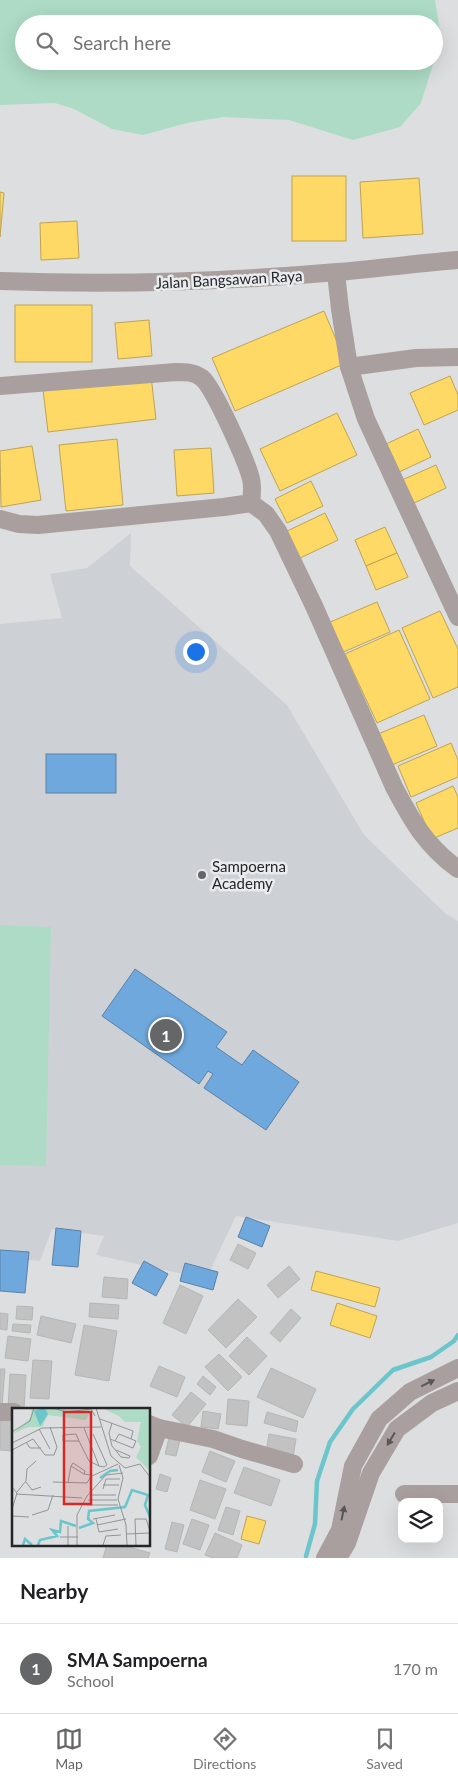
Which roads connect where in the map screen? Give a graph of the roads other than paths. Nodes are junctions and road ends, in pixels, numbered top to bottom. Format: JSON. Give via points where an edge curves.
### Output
{"nodes":[{"id":1,"x":458,"y":260,"type":"edge"},
{"id":2,"x":336,"y":273,"type":"junction"},
{"id":3,"x":0,"y":281,"type":"edge"},
{"id":4,"x":458,"y":357,"type":"edge"},
{"id":5,"x":349,"y":367,"type":"junction"},
{"id":6,"x":0,"y":386,"type":"edge"},
{"id":7,"x":252,"y":503,"type":"junction"},
{"id":8,"x":0,"y":519,"type":"edge"},
{"id":9,"x":458,"y":618,"type":"edge"},
{"id":10,"x":458,"y":869,"type":"edge"},
{"id":11,"x":458,"y":1368,"type":"edge"},
{"id":12,"x":458,"y":1391,"type":"edge"},
{"id":13,"x":154,"y":1426,"type":"edge"},
{"id":14,"x":150,"y":1450,"type":"edge"},
{"id":15,"x":294,"y":1464,"type":"dead end"},
{"id":16,"x":404,"y":1494,"type":"dead end"},
{"id":17,"x":458,"y":1494,"type":"edge"},
{"id":18,"x":325,"y":1558,"type":"edge"},
{"id":19,"x":338,"y":1558,"type":"edge"}],
"edges":[{"from":1,"to":2,"type":"street","name":"Jalan Bangsawan Raya"},
{"from":2,"to":3,"type":"street","name":"Jalan Bangsawan Raya","via":[[161,283]]},
{"from":2,"to":5,"type":"street"},
{"from":4,"to":5,"type":"street","via":[[416,358]]},
{"from":5,"to":9,"type":"street","via":[[376,444]]},
{"from":6,"to":7,"type":"street","via":[[193,373],[207,383],[238,444],[250,478]]},
{"from":7,"to":8,"type":"street","via":[[38,525]]},
{"from":7,"to":10,"type":"street","via":[[266,514],[278,531],[408,812],[420,832]]},
{"from":18,"to":11,"type":"street","one_way":true,"via":[[340,1530],[353,1466],[379,1420],[410,1392]]},
{"from":12,"to":19,"type":"street","one_way":true,"via":[[432,1403],[397,1429],[371,1473],[347,1543]]},
{"from":13,"to":14,"type":"street"},
{"from":13,"to":15,"type":"street","via":[[213,1439]]},
{"from":16,"to":17,"type":"street"}]}
